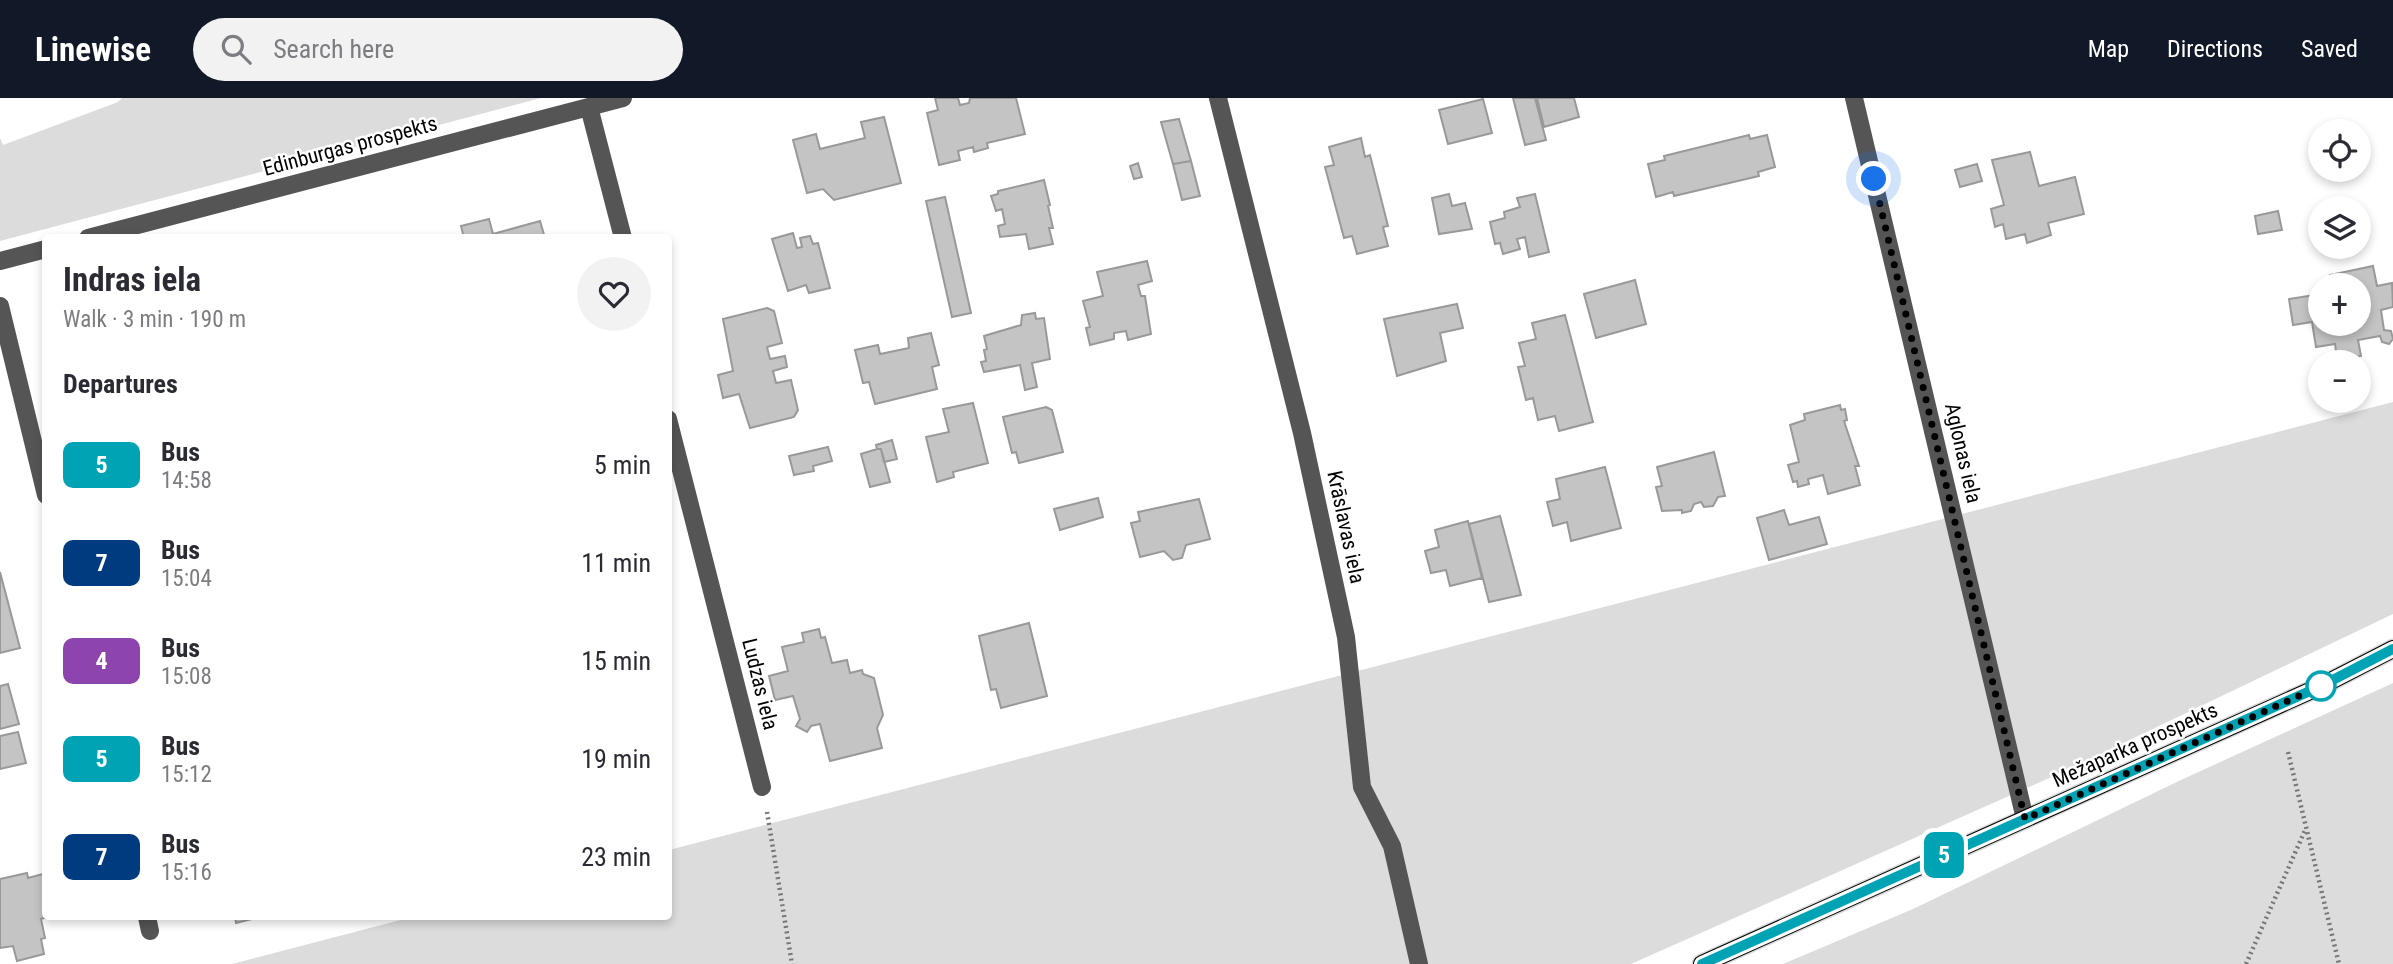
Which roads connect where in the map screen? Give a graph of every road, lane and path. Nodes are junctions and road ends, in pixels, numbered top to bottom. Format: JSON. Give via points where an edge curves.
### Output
{"nodes":[{"id":1,"x":623,"y":98,"type":"edge"},
{"id":2,"x":1218,"y":98,"type":"edge"},
{"id":3,"x":1854,"y":98,"type":"edge"},
{"id":4,"x":589,"y":107,"type":"junction"},
{"id":5,"x":103,"y":234,"type":"edge"},
{"id":6,"x":622,"y":234,"type":"edge"},
{"id":7,"x":42,"y":250,"type":"edge"},
{"id":8,"x":0,"y":261,"type":"edge"},
{"id":9,"x":0,"y":306,"type":"edge"},
{"id":10,"x":672,"y":435,"type":"edge"},
{"id":11,"x":42,"y":479,"type":"edge"},
{"id":12,"x":2393,"y":649,"type":"edge"},
{"id":13,"x":2288,"y":752,"type":"dead end"},
{"id":14,"x":762,"y":787,"type":"joint"},
{"id":15,"x":2025,"y":819,"type":"junction"},
{"id":16,"x":2306,"y":828,"type":"junction"},
{"id":17,"x":792,"y":964,"type":"edge"},
{"id":18,"x":1419,"y":964,"type":"edge"},
{"id":19,"x":1702,"y":964,"type":"edge"},
{"id":20,"x":2246,"y":964,"type":"edge"},
{"id":21,"x":2339,"y":964,"type":"edge"}],
"edges":[{"from":1,"to":4,"type":"street","name":"Edinburgas prospekts"},
{"from":2,"to":18,"type":"street","name":"Krāslavas iela","via":[[1302,433],[1346,637],[1362,788],[1392,846]]},
{"from":3,"to":15,"type":"street","name":"Aglonas iela"},
{"from":4,"to":5,"type":"street","name":"Edinburgas prospekts"},
{"from":4,"to":6,"type":"street"},
{"from":7,"to":8,"type":"street"},
{"from":9,"to":11,"type":"street"},
{"from":10,"to":14,"type":"street","name":"Ludzas iela"},
{"from":12,"to":15,"type":"main road","name":"Mežaparka prospekts"},
{"from":13,"to":16,"type":"path"},
{"from":14,"to":17,"type":"path"},
{"from":15,"to":19,"type":"main road","name":"Mežaparka prospekts"},
{"from":16,"to":20,"type":"path"},
{"from":16,"to":21,"type":"path"}]}
